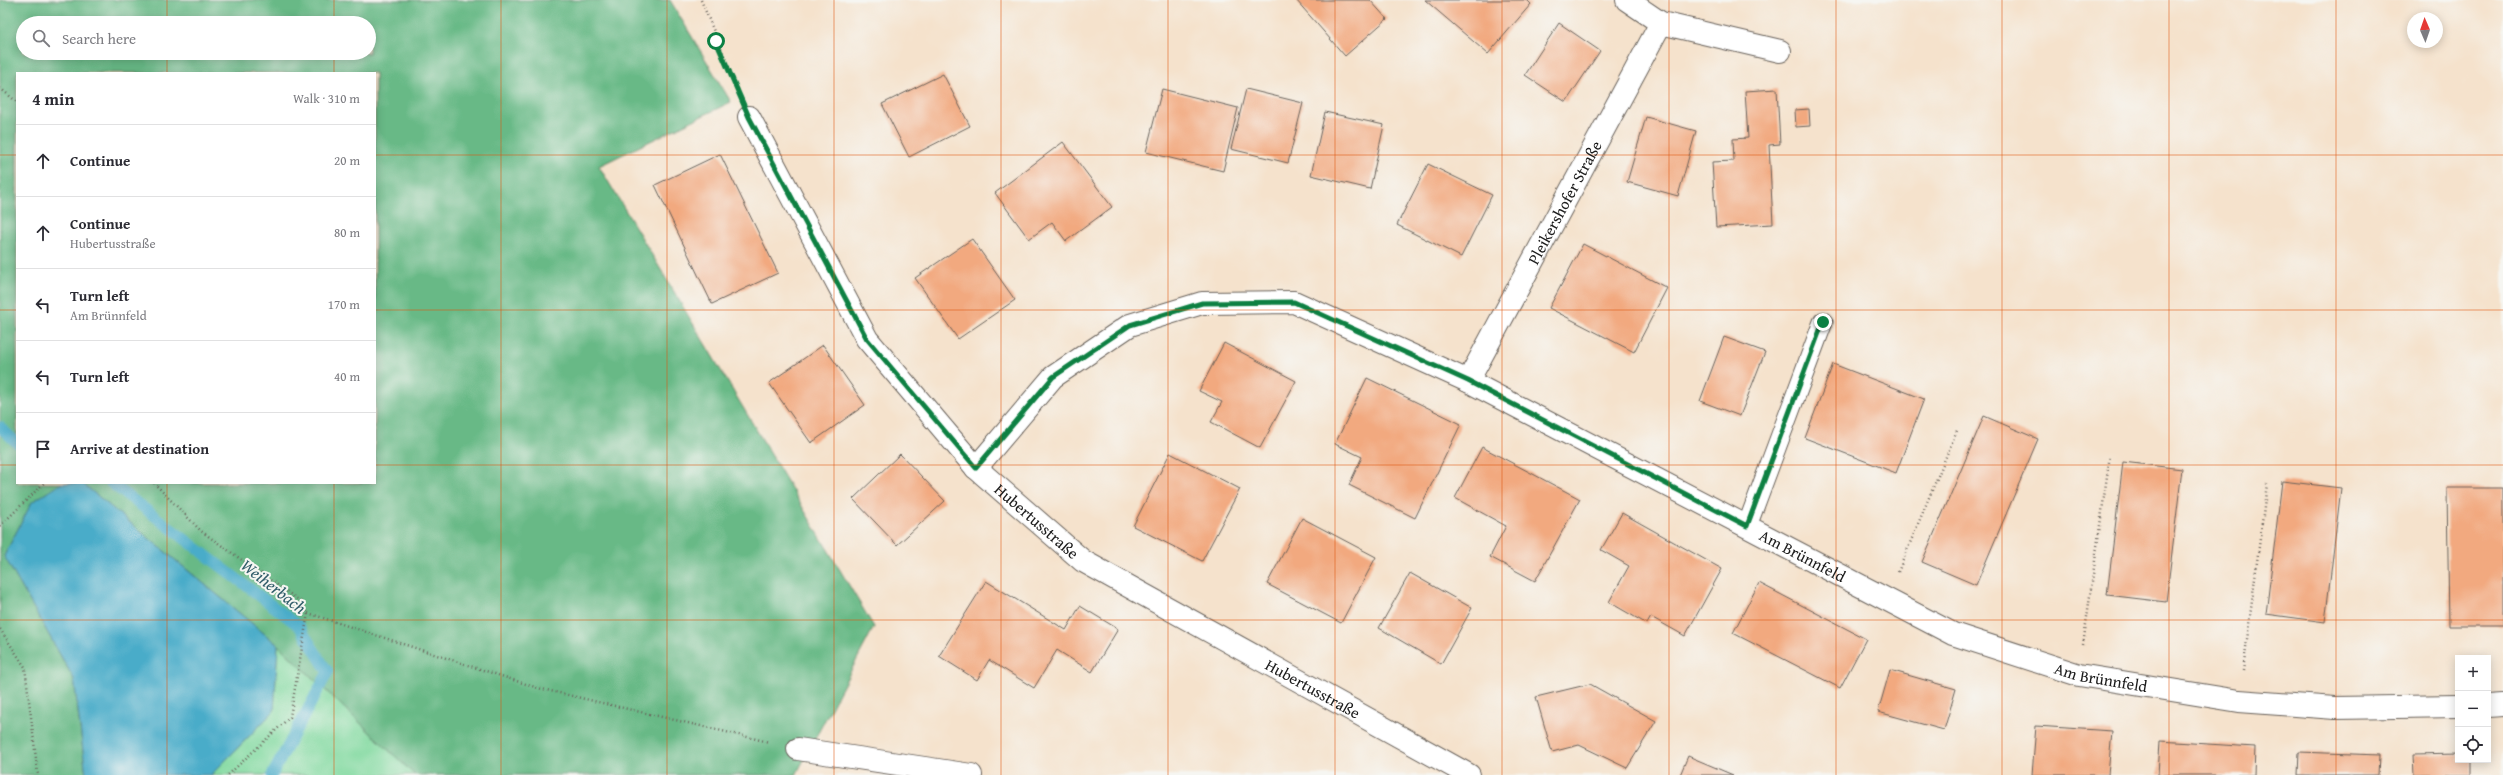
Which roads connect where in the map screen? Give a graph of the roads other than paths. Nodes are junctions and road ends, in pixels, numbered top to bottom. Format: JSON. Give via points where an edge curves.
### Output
{"nodes":[{"id":1,"x":1627,"y":0,"type":"edge"},
{"id":2,"x":1661,"y":24,"type":"junction"},
{"id":3,"x":1780,"y":52,"type":"dead end"},
{"id":4,"x":749,"y":117,"type":"road end"},
{"id":5,"x":1823,"y":322,"type":"dead end"},
{"id":6,"x":1468,"y":381,"type":"junction"},
{"id":7,"x":976,"y":468,"type":"junction"},
{"id":8,"x":1747,"y":526,"type":"junction"},
{"id":9,"x":2503,"y":705,"type":"edge"},
{"id":10,"x":2455,"y":706,"type":"edge"},
{"id":11,"x":2491,"y":706,"type":"edge"},
{"id":12,"x":798,"y":749,"type":"road end"},
{"id":13,"x":971,"y":775,"type":"edge"},
{"id":14,"x":1469,"y":775,"type":"edge"}],
"edges":[{"from":1,"to":2,"type":"street"},
{"from":2,"to":3,"type":"street"},
{"from":2,"to":6,"type":"street","name":"Pleikershofer Straße"},
{"from":4,"to":7,"type":"street","name":"Hubertusstraße","via":[[867,339]]},
{"from":5,"to":8,"type":"lane"},
{"from":6,"to":7,"type":"street","name":"Am Brünnfeld","via":[[1294,302],[1202,303],[1130,325],[1053,377]]},
{"from":6,"to":8,"type":"street","name":"Am Brünnfeld"},
{"from":7,"to":14,"type":"street","name":"Hubertusstraße","via":[[1084,561]]},
{"from":8,"to":10,"type":"street","name":"Am Brünnfeld","via":[[1952,634],[2079,675],[2239,701],[2335,708]]},
{"from":9,"to":11,"type":"street"},
{"from":12,"to":13,"type":"street"}]}
